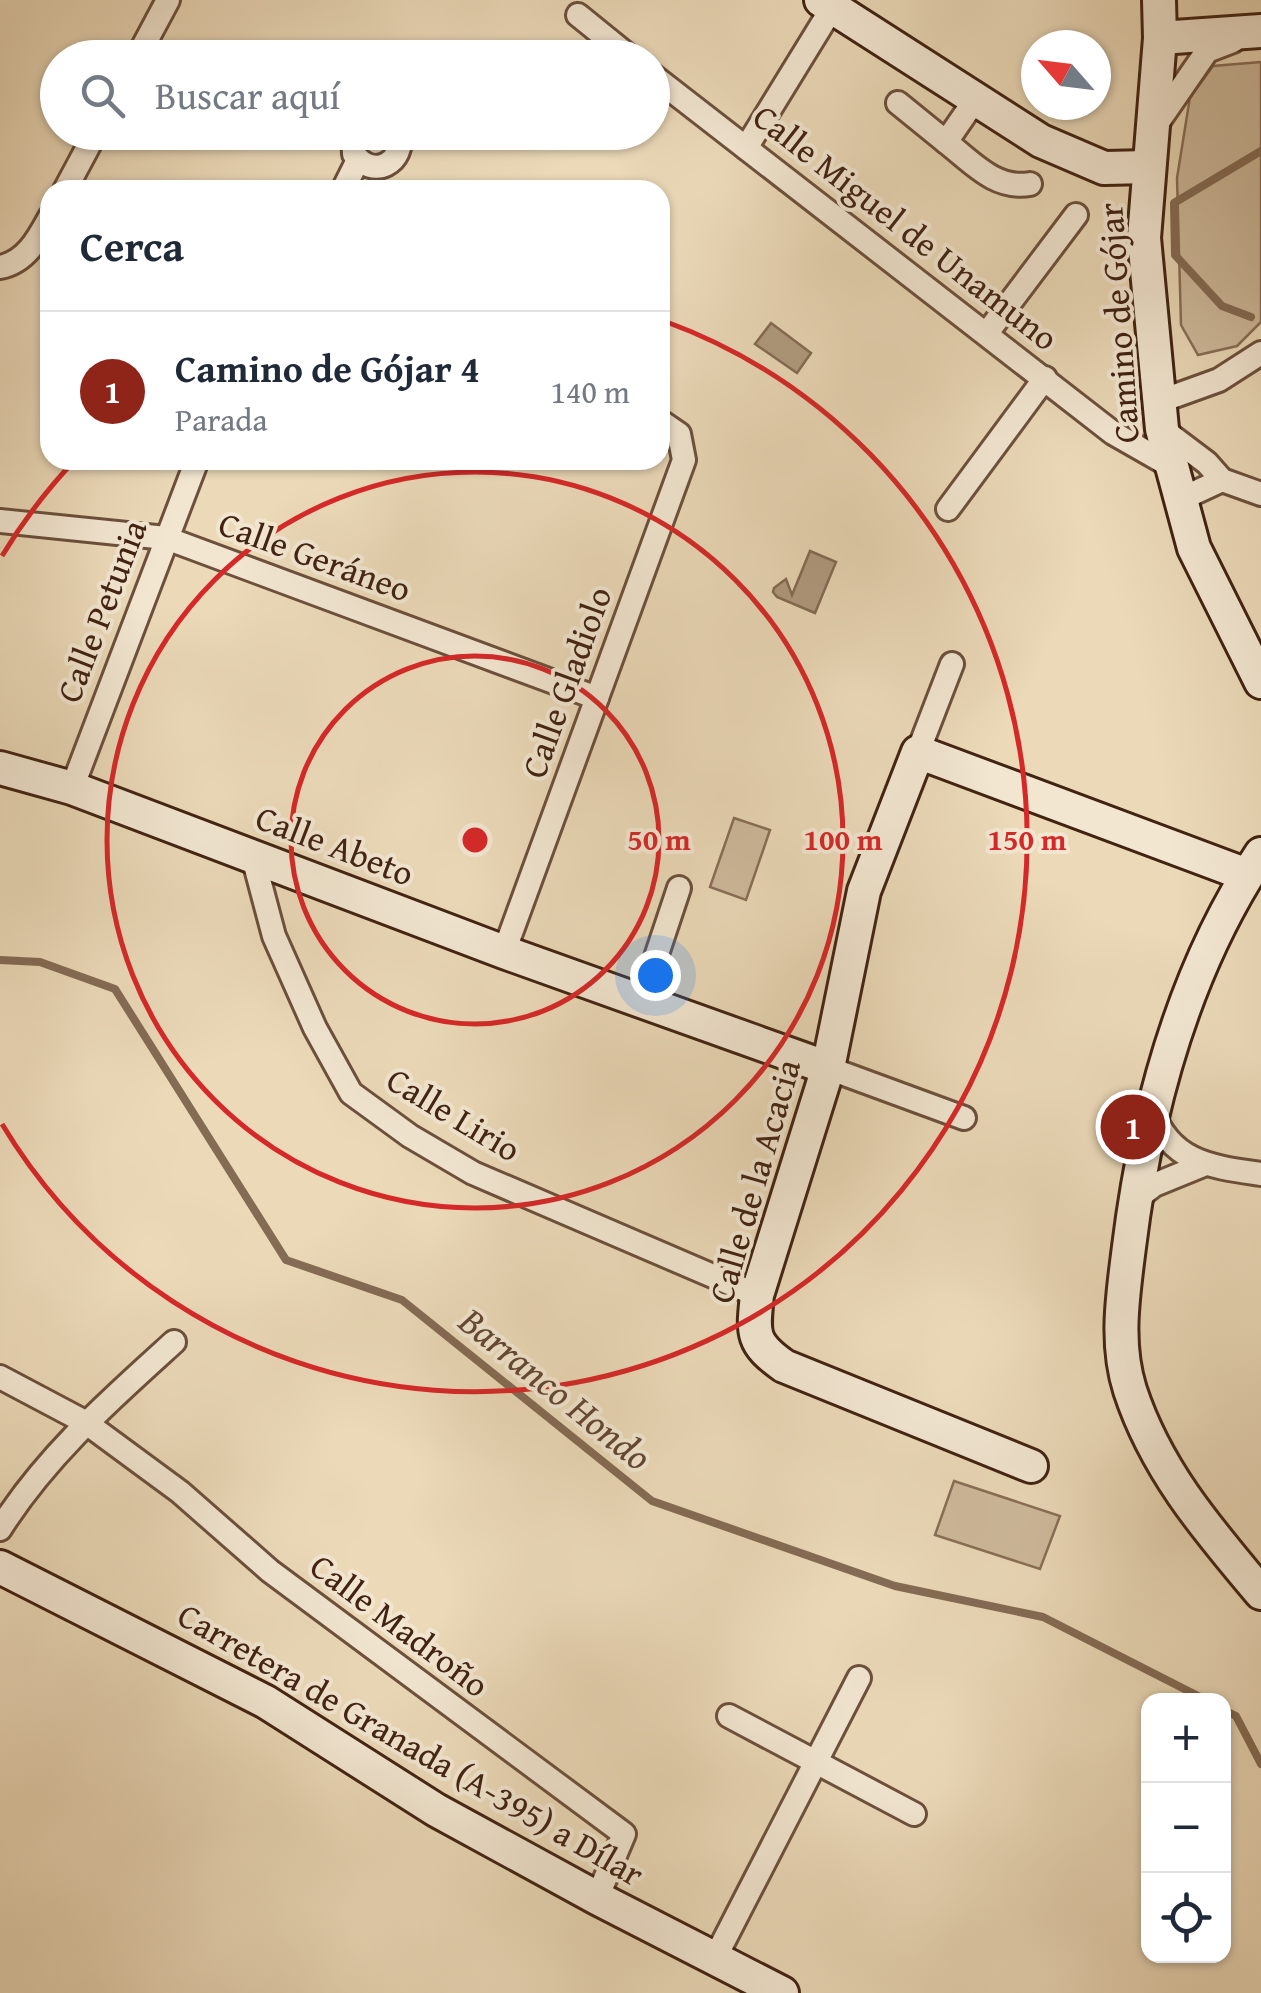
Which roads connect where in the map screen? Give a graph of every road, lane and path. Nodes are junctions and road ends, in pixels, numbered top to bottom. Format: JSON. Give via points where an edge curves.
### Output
{"nodes":[{"id":1,"x":168,"y":0,"type":"edge"},
{"id":2,"x":1159,"y":0,"type":"edge"},
{"id":3,"x":830,"y":2,"type":"edge"},
{"id":4,"x":578,"y":16,"type":"dead end"},
{"id":5,"x":1258,"y":32,"type":"edge"},
{"id":6,"x":1160,"y":38,"type":"junction"},
{"id":7,"x":147,"y":40,"type":"edge"},
{"id":8,"x":608,"y":40,"type":"edge"},
{"id":9,"x":670,"y":88,"type":"edge"},
{"id":10,"x":975,"y":100,"type":"junction"},
{"id":11,"x":898,"y":104,"type":"dead end"},
{"id":12,"x":1154,"y":128,"type":"junction"},
{"id":13,"x":946,"y":142,"type":"junction"},
{"id":14,"x":746,"y":148,"type":"junction"},
{"id":15,"x":86,"y":150,"type":"edge"},
{"id":16,"x":353,"y":150,"type":"edge"},
{"id":17,"x":399,"y":150,"type":"edge"},
{"id":18,"x":358,"y":160,"type":"junction"},
{"id":19,"x":1149,"y":167,"type":"junction"},
{"id":20,"x":70,"y":180,"type":"edge"},
{"id":21,"x":348,"y":180,"type":"edge"},
{"id":22,"x":1030,"y":184,"type":"dead end"},
{"id":23,"x":1076,"y":215,"type":"dead end"},
{"id":24,"x":40,"y":235,"type":"edge"},
{"id":25,"x":8,"y":265,"type":"edge"},
{"id":26,"x":987,"y":333,"type":"junction"},
{"id":27,"x":1261,"y":353,"type":"edge"},
{"id":28,"x":1044,"y":378,"type":"junction"},
{"id":29,"x":1160,"y":415,"type":"junction"},
{"id":30,"x":670,"y":430,"type":"edge"},
{"id":31,"x":1169,"y":465,"type":"junction"},
{"id":32,"x":192,"y":470,"type":"edge"},
{"id":33,"x":1222,"y":480,"type":"junction"},
{"id":34,"x":1261,"y":494,"type":"edge"},
{"id":35,"x":1179,"y":500,"type":"junction"},
{"id":36,"x":948,"y":509,"type":"dead end"},
{"id":37,"x":0,"y":521,"type":"edge"},
{"id":38,"x":166,"y":538,"type":"junction"},
{"id":39,"x":952,"y":664,"type":"dead end"},
{"id":40,"x":1261,"y":682,"type":"edge"},
{"id":41,"x":597,"y":698,"type":"junction"},
{"id":42,"x":918,"y":752,"type":"junction"},
{"id":43,"x":0,"y":768,"type":"edge"},
{"id":44,"x":72,"y":788,"type":"junction"},
{"id":45,"x":253,"y":857,"type":"junction"},
{"id":46,"x":1254,"y":864,"type":"edge"},
{"id":47,"x":679,"y":888,"type":"dead end"},
{"id":48,"x":504,"y":952,"type":"junction"},
{"id":49,"x":641,"y":1002,"type":"junction"},
{"id":50,"x":828,"y":1068,"type":"junction"},
{"id":51,"x":1152,"y":1110,"type":"junction"},
{"id":52,"x":964,"y":1118,"type":"dead end"},
{"id":53,"x":1203,"y":1165,"type":"junction"},
{"id":54,"x":1261,"y":1174,"type":"edge"},
{"id":55,"x":1135,"y":1200,"type":"junction"},
{"id":56,"x":757,"y":1295,"type":"junction"},
{"id":57,"x":174,"y":1342,"type":"dead end"},
{"id":58,"x":0,"y":1377,"type":"edge"},
{"id":59,"x":86,"y":1422,"type":"junction"},
{"id":60,"x":1031,"y":1466,"type":"dead end"},
{"id":61,"x":0,"y":1528,"type":"edge"},
{"id":62,"x":0,"y":1567,"type":"edge"},
{"id":63,"x":1261,"y":1593,"type":"edge"},
{"id":64,"x":859,"y":1678,"type":"dead end"},
{"id":65,"x":729,"y":1716,"type":"dead end"},
{"id":66,"x":816,"y":1762,"type":"junction"},
{"id":67,"x":914,"y":1814,"type":"dead end"},
{"id":68,"x":597,"y":1898,"type":"junction"},
{"id":69,"x":715,"y":1958,"type":"junction"},
{"id":70,"x":782,"y":1993,"type":"edge"}],
"edges":[{"from":1,"to":7,"type":"street"},
{"from":2,"to":6,"type":"street","name":"Camino de Gójar"},
{"from":3,"to":10,"type":"street"},
{"from":3,"to":14,"type":"street"},
{"from":4,"to":8,"type":"street"},
{"from":5,"to":6,"type":"street"},
{"from":5,"to":12,"type":"street","via":[[1208,51]]},
{"from":6,"to":12,"type":"street","name":"Camino de Gójar"},
{"from":9,"to":14,"type":"street","name":"Calle Miguel de Unamuno"},
{"from":10,"to":13,"type":"street"},
{"from":10,"to":19,"type":"street","via":[[1042,142],[1104,168]]},
{"from":11,"to":13,"type":"street"},
{"from":12,"to":19,"type":"street","name":"Camino de Gójar"},
{"from":13,"to":22,"type":"street","via":[[1000,183]]},
{"from":14,"to":26,"type":"street","name":"Calle Miguel de Unamuno"},
{"from":15,"to":20,"type":"street"},
{"from":16,"to":18,"type":"street"},
{"from":17,"to":18,"type":"street","via":[[388,164]]},
{"from":18,"to":21,"type":"street"},
{"from":19,"to":29,"type":"street","name":"Camino de Gójar","via":[[1144,238]]},
{"from":23,"to":26,"type":"street"},
{"from":24,"to":25,"type":"street"},
{"from":26,"to":28,"type":"street","name":"Calle Miguel de Unamuno"},
{"from":27,"to":29,"type":"street"},
{"from":28,"to":31,"type":"street","name":"Calle Miguel de Unamuno"},
{"from":28,"to":36,"type":"street"},
{"from":29,"to":31,"type":"street","name":"Camino de Gójar"},
{"from":29,"to":33,"type":"street"},
{"from":30,"to":41,"type":"street","name":"Calle Gladiolo","via":[[684,460]]},
{"from":31,"to":35,"type":"street","name":"Camino de Gójar"},
{"from":32,"to":38,"type":"street","name":"Calle Petunia"},
{"from":33,"to":34,"type":"street"},
{"from":33,"to":35,"type":"street"},
{"from":35,"to":40,"type":"street","name":"Camino de Gójar","via":[[1194,548]]},
{"from":37,"to":38,"type":"street","name":"Calle Geráneo"},
{"from":38,"to":41,"type":"street","name":"Calle Geráneo"},
{"from":38,"to":44,"type":"street","name":"Calle Petunia"},
{"from":39,"to":42,"type":"street","name":"Calle de la Acacia"},
{"from":41,"to":48,"type":"street","name":"Calle Gladiolo"},
{"from":42,"to":46,"type":"street"},
{"from":42,"to":50,"type":"street","name":"Calle de la Acacia","via":[[864,891]]},
{"from":43,"to":44,"type":"street","name":"Calle Abeto"},
{"from":44,"to":45,"type":"street","name":"Calle Abeto"},
{"from":45,"to":48,"type":"street","name":"Calle Abeto"},
{"from":45,"to":56,"type":"street","name":"Calle Lirio","via":[[274,936],[352,1093],[473,1173]]},
{"from":46,"to":51,"type":"street","via":[[1222,916]]},
{"from":47,"to":49,"type":"street"},
{"from":48,"to":49,"type":"street","name":"Calle Abeto"},
{"from":49,"to":50,"type":"street","name":"Calle Abeto"},
{"from":50,"to":52,"type":"street","name":"Calle Abeto"},
{"from":50,"to":56,"type":"street","name":"Calle de la Acacia"},
{"from":51,"to":53,"type":"street","via":[[1158,1128]]},
{"from":51,"to":55,"type":"street"},
{"from":53,"to":54,"type":"street"},
{"from":53,"to":55,"type":"street"},
{"from":55,"to":63,"type":"street","via":[[1120,1322],[1129,1387],[1152,1448],[1194,1514]]},
{"from":56,"to":60,"type":"street","name":"Calle de la Acacia","via":[[753,1328],[761,1350],[784,1366]]},
{"from":57,"to":59,"type":"street"},
{"from":58,"to":59,"type":"street"},
{"from":59,"to":61,"type":"street"},
{"from":59,"to":68,"type":"street","name":"Calle Madroño","via":[[270,1571],[624,1834]]},
{"from":62,"to":68,"type":"street","name":"Carretera de Granada (A-395) a Dílar","via":[[266,1702],[436,1810]]},
{"from":64,"to":66,"type":"street"},
{"from":65,"to":66,"type":"street"},
{"from":66,"to":67,"type":"street"},
{"from":66,"to":69,"type":"street"},
{"from":68,"to":69,"type":"street","name":"Carretera de Granada (A-395) a Dílar"},
{"from":69,"to":70,"type":"street","name":"Carretera de Granada (A-395) a Dílar"}]}
